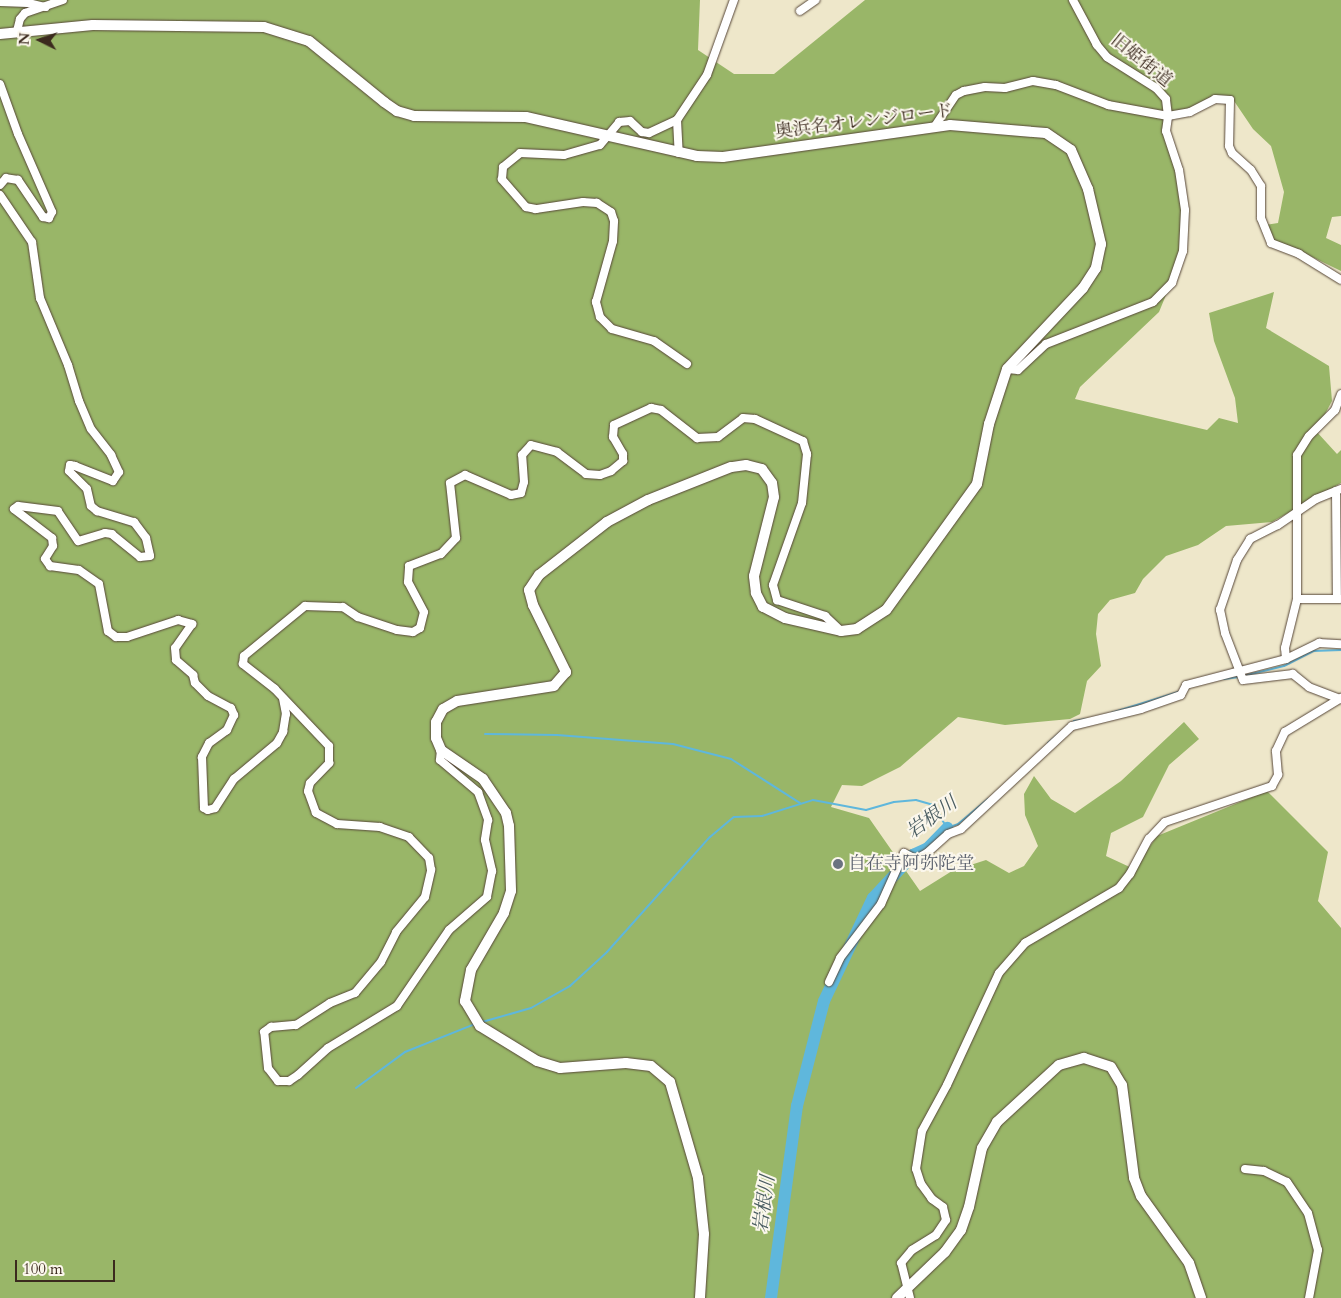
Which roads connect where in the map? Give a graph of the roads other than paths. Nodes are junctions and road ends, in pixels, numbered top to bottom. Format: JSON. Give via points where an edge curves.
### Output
{"nodes":[{"id":1,"x":64,"y":0,"type":"edge"},
{"id":2,"x":734,"y":0,"type":"edge"},
{"id":3,"x":816,"y":0,"type":"edge"},
{"id":4,"x":1073,"y":0,"type":"edge"},
{"id":5,"x":0,"y":2,"type":"edge"},
{"id":6,"x":46,"y":8,"type":"junction"},
{"id":7,"x":800,"y":12,"type":"dead end"},
{"id":8,"x":17,"y":31,"type":"junction"},
{"id":9,"x":0,"y":34,"type":"edge"},
{"id":10,"x":0,"y":84,"type":"edge"},
{"id":11,"x":1168,"y":116,"type":"junction"},
{"id":12,"x":677,"y":120,"type":"junction"},
{"id":13,"x":935,"y":126,"type":"junction"},
{"id":14,"x":608,"y":136,"type":"junction"},
{"id":15,"x":679,"y":152,"type":"junction"},
{"id":16,"x":0,"y":185,"type":"edge"},
{"id":17,"x":0,"y":195,"type":"edge"},
{"id":18,"x":1341,"y":280,"type":"edge"},
{"id":19,"x":687,"y":364,"type":"dead end"},
{"id":20,"x":1008,"y":369,"type":"junction"},
{"id":21,"x":1341,"y":394,"type":"edge"},
{"id":22,"x":1339,"y":490,"type":"edge"},
{"id":23,"x":1296,"y":512,"type":"junction"},
{"id":24,"x":1297,"y":599,"type":"junction"},
{"id":25,"x":1339,"y":599,"type":"edge"},
{"id":26,"x":841,"y":632,"type":"junction"},
{"id":27,"x":1341,"y":644,"type":"edge"},
{"id":28,"x":1286,"y":659,"type":"junction"},
{"id":29,"x":1242,"y":670,"type":"junction"},
{"id":30,"x":1340,"y":698,"type":"edge"},
{"id":31,"x":283,"y":699,"type":"junction"},
{"id":32,"x":441,"y":750,"type":"junction"},
{"id":33,"x":829,"y":982,"type":"dead end"},
{"id":34,"x":1245,"y":1169,"type":"dead end"},
{"id":35,"x":909,"y":1293,"type":"edge"},
{"id":36,"x":700,"y":1298,"type":"edge"},
{"id":37,"x":897,"y":1298,"type":"edge"},
{"id":38,"x":1201,"y":1298,"type":"edge"},
{"id":39,"x":1309,"y":1298,"type":"edge"}],
"edges":[{"from":1,"to":6,"type":"street"},
{"from":2,"to":12,"type":"street","via":[[707,75]]},
{"from":3,"to":7,"type":"street"},
{"from":4,"to":11,"type":"street","name":"旧姫街道","via":[[1097,45],[1107,57],[1156,88],[1166,99]]},
{"from":5,"to":6,"type":"street","via":[[28,3]]},
{"from":6,"to":8,"type":"street","via":[[25,13]]},
{"from":8,"to":9,"type":"street","name":"奥浜名オレンジロード"},
{"from":8,"to":14,"type":"street","name":"奥浜名オレンジロード","via":[[156,24],[264,26],[309,41],[397,111],[436,118],[526,117]]},
{"from":10,"to":16,"type":"street","via":[[52,212],[49,218],[43,217],[18,180],[6,178]]},
{"from":11,"to":13,"type":"street","via":[[1108,104],[1056,85],[1033,81],[1005,88],[985,86],[964,91],[956,95]]},
{"from":11,"to":18,"type":"street","via":[[1183,115],[1215,99],[1230,100],[1229,146],[1232,154],[1251,170],[1261,186],[1261,218],[1271,243],[1299,254]]},
{"from":11,"to":20,"type":"street","name":"旧姫街道","via":[[1166,131],[1179,170],[1185,210],[1180,268],[1165,293],[1153,302],[1046,344],[1018,370]]},
{"from":12,"to":14,"type":"street","via":[[649,133],[642,132],[630,121],[624,121],[612,127]]},
{"from":12,"to":15,"type":"street"},
{"from":13,"to":15,"type":"street","name":"奥浜名オレンジロード","via":[[723,157]]},
{"from":13,"to":20,"type":"street","name":"奥浜名オレンジロード","via":[[985,126],[1046,133],[1071,150],[1088,189],[1101,244],[1096,268],[1083,288]]},
{"from":14,"to":15,"type":"street","name":"奥浜名オレンジロード"},
{"from":14,"to":19,"type":"street","via":[[600,145],[575,153],[520,153],[507,161],[502,179],[522,204],[532,209],[583,202],[606,206],[614,221],[613,242],[596,302],[600,317],[612,329],[654,341]]},
{"from":17,"to":31,"type":"street","via":[[32,242],[40,298],[91,429],[111,455],[119,472],[113,481],[75,466],[70,465],[69,471],[87,489],[91,506],[97,511],[134,522],[146,538],[150,556],[140,557],[112,534],[78,541],[58,511],[18,506],[14,509],[52,538],[53,546],[45,559],[50,566],[79,570],[99,584],[108,631],[116,637],[128,637],[178,620],[192,624],[174,648],[176,660],[193,675],[195,683],[208,696],[231,708],[234,715],[227,730],[209,743],[202,757],[204,808],[215,808],[234,779],[277,743],[286,714]]},
{"from":20,"to":26,"type":"street","name":"奥浜名オレンジロード","via":[[998,391],[982,470],[972,491],[886,610],[857,629]]},
{"from":21,"to":23,"type":"street","via":[[1335,410],[1302,443],[1297,455]]},
{"from":22,"to":23,"type":"street"},
{"from":22,"to":25,"type":"street"},
{"from":23,"to":24,"type":"street"},
{"from":23,"to":29,"type":"street","via":[[1250,539],[1237,560],[1220,610],[1225,633]]},
{"from":24,"to":25,"type":"street"},
{"from":24,"to":28,"type":"street","via":[[1285,648]]},
{"from":26,"to":31,"type":"street","via":[[825,616],[777,600],[773,585],[802,503],[807,454],[803,441],[755,419],[743,418],[718,437],[697,438],[661,410],[651,408],[614,425],[613,437],[623,454],[623,461],[611,471],[600,475],[586,474],[557,452],[531,445],[522,455],[524,482],[521,494],[511,495],[464,475],[450,483],[456,538],[441,554],[409,566],[408,582],[424,612],[420,628],[413,632],[396,630],[358,617],[343,606],[304,606],[244,656],[243,664],[266,680]]},
{"from":26,"to":32,"type":"street","via":[[785,618],[763,607],[756,592],[754,576],[774,497],[772,483],[762,469],[746,464],[731,467],[648,500],[607,522],[539,574],[529,590],[532,605],[566,672],[554,686],[457,702],[443,709],[436,722],[436,738]]},
{"from":27,"to":28,"type":"street","via":[[1319,643]]},
{"from":28,"to":29,"type":"street"},
{"from":29,"to":30,"type":"street","via":[[1243,680],[1293,674],[1309,688]]},
{"from":29,"to":33,"type":"street","via":[[1186,685],[1181,695],[1141,709],[1072,726],[961,829],[948,834],[916,859],[904,853],[880,904],[840,958]]},
{"from":30,"to":35,"type":"street","via":[[1285,732],[1276,752],[1276,781],[1268,788],[1165,822],[1149,839],[1119,888],[1106,899],[1026,944],[998,973],[947,1086],[922,1131],[916,1168],[926,1192],[943,1207],[946,1220],[936,1235],[905,1256],[901,1263]]},
{"from":31,"to":32,"type":"street","via":[[320,733],[329,746],[329,763],[310,784],[308,791],[316,813],[337,824],[380,827],[408,837],[425,852],[431,870],[429,887],[419,906],[396,932],[382,962],[355,993],[330,1003],[296,1025],[271,1026],[264,1032],[268,1068],[278,1081],[289,1081],[328,1048],[397,1006],[448,930],[487,897],[492,871],[485,840],[488,820],[478,792],[440,760]]},
{"from":32,"to":36,"type":"street","via":[[483,779],[506,813],[509,826],[511,891],[504,913],[471,970],[466,1001],[480,1026],[537,1061],[560,1068],[626,1063],[651,1066],[670,1082],[698,1178],[704,1234]]},
{"from":34,"to":39,"type":"street","via":[[1264,1170],[1287,1182],[1308,1213],[1318,1250]]},
{"from":35,"to":37,"type":"street"},
{"from":35,"to":38,"type":"street","via":[[961,1230],[982,1148],[997,1122],[1059,1066],[1084,1058],[1111,1067],[1122,1085],[1134,1178],[1146,1204],[1189,1263]]}]}
